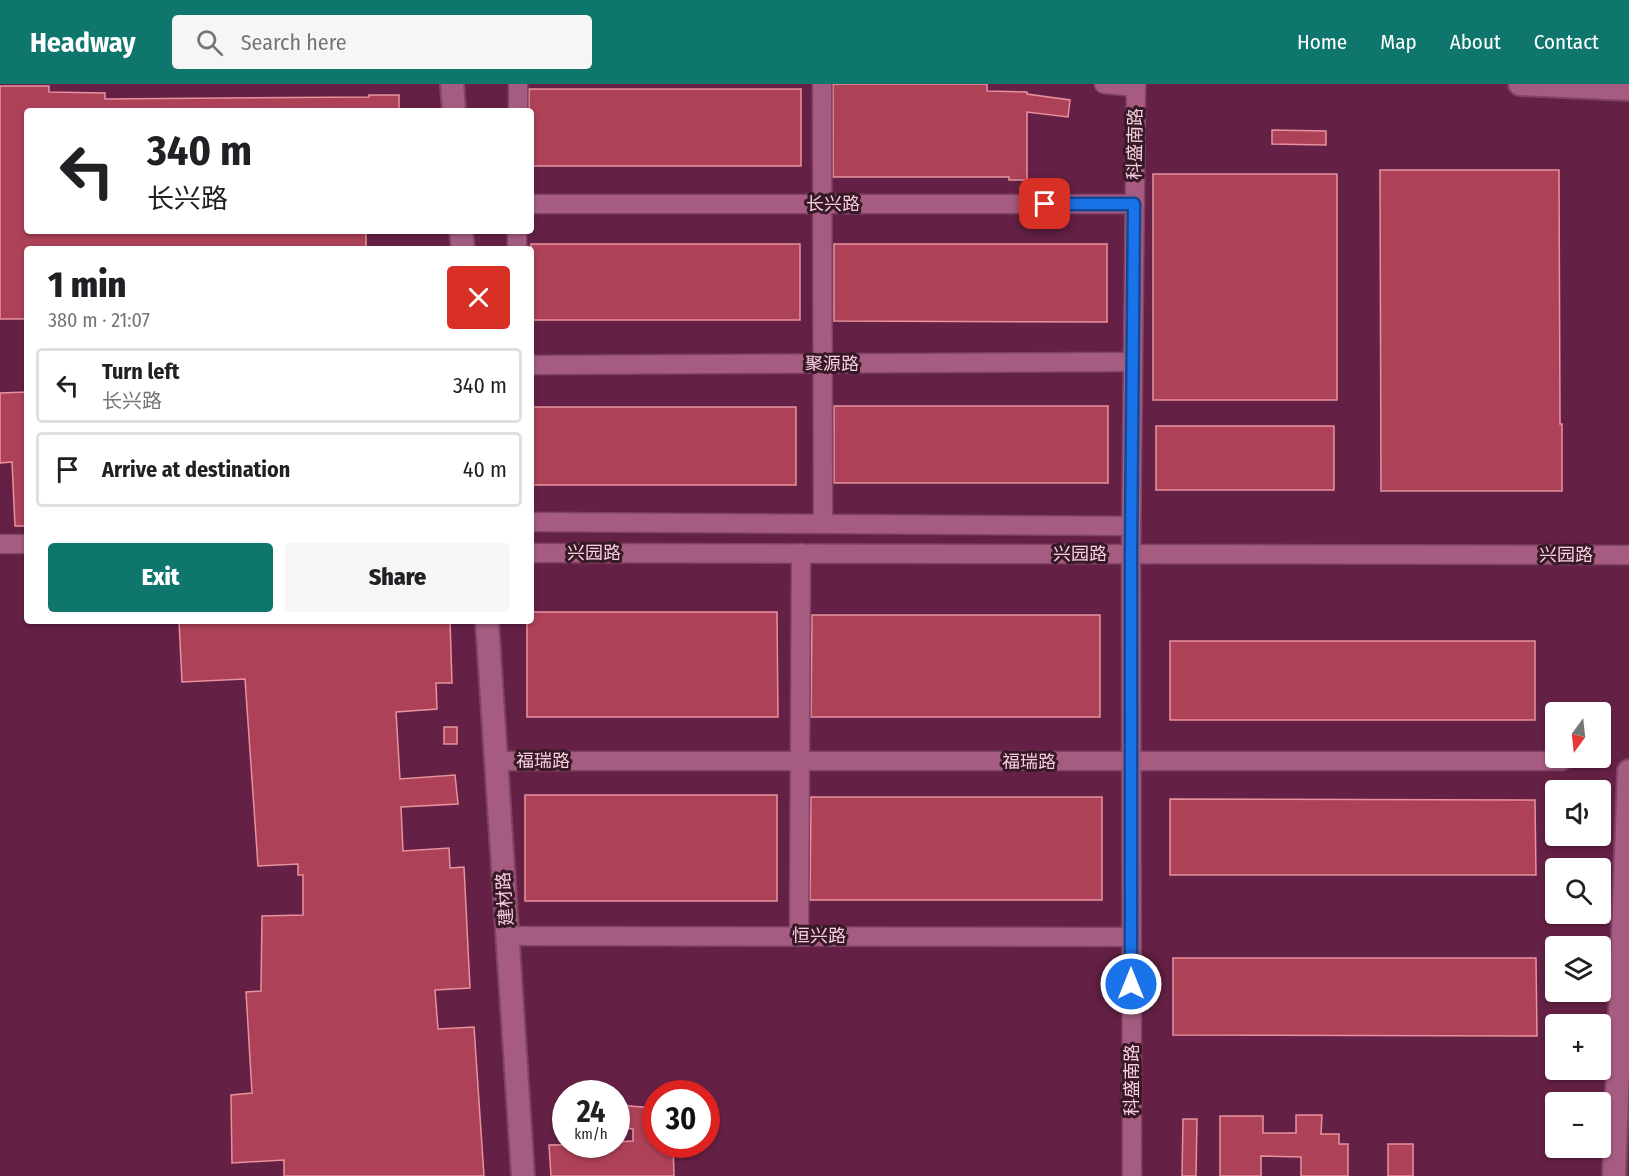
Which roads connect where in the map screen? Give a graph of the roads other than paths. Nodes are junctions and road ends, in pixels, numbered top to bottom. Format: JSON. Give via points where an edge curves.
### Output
{"nodes":[{"id":1,"x":452,"y":84,"type":"edge"},
{"id":2,"x":518,"y":84,"type":"edge"},
{"id":3,"x":822,"y":84,"type":"edge"},
{"id":4,"x":1104,"y":84,"type":"edge"},
{"id":5,"x":1520,"y":84,"type":"edge"},
{"id":6,"x":1136,"y":86,"type":"edge"},
{"id":7,"x":1629,"y":89,"type":"edge"},
{"id":8,"x":454,"y":108,"type":"edge"},
{"id":9,"x":518,"y":108,"type":"edge"},
{"id":10,"x":534,"y":204,"type":"edge"},
{"id":11,"x":822,"y":204,"type":"junction"},
{"id":12,"x":1134,"y":204,"type":"junction"},
{"id":13,"x":1133,"y":362,"type":"junction"},
{"id":14,"x":823,"y":364,"type":"junction"},
{"id":15,"x":534,"y":365,"type":"edge"},
{"id":16,"x":534,"y":522,"type":"edge"},
{"id":17,"x":823,"y":524,"type":"junction"},
{"id":18,"x":1131,"y":526,"type":"junction"},
{"id":19,"x":0,"y":544,"type":"edge"},
{"id":20,"x":24,"y":544,"type":"edge"},
{"id":21,"x":534,"y":553,"type":"edge"},
{"id":22,"x":801,"y":553,"type":"junction"},
{"id":23,"x":1131,"y":554,"type":"junction"},
{"id":24,"x":1629,"y":555,"type":"edge"},
{"id":25,"x":487,"y":624,"type":"edge"},
{"id":26,"x":496,"y":761,"type":"junction"},
{"id":27,"x":800,"y":761,"type":"junction"},
{"id":28,"x":1545,"y":761,"type":"edge"},
{"id":29,"x":1131,"y":762,"type":"junction"},
{"id":30,"x":1629,"y":771,"type":"edge"},
{"id":31,"x":508,"y":936,"type":"junction"},
{"id":32,"x":799,"y":936,"type":"junction"},
{"id":33,"x":1131,"y":937,"type":"junction"},
{"id":34,"x":523,"y":1176,"type":"edge"},
{"id":35,"x":1132,"y":1176,"type":"edge"},
{"id":36,"x":1614,"y":1176,"type":"edge"}],
"edges":[{"from":1,"to":8,"type":"street"},
{"from":2,"to":9,"type":"street"},
{"from":3,"to":11,"type":"street"},
{"from":4,"to":6,"type":"street"},
{"from":5,"to":7,"type":"street"},
{"from":6,"to":12,"type":"street","name":"科盛南路"},
{"from":10,"to":11,"type":"street","name":"长兴路"},
{"from":11,"to":12,"type":"street","name":"长兴路"},
{"from":11,"to":14,"type":"street"},
{"from":12,"to":13,"type":"street","name":"科盛南路"},
{"from":13,"to":14,"type":"street","name":"聚源路"},
{"from":13,"to":18,"type":"street","name":"科盛南路"},
{"from":14,"to":15,"type":"street","name":"聚源路"},
{"from":14,"to":17,"type":"street"},
{"from":16,"to":17,"type":"street"},
{"from":17,"to":18,"type":"street"},
{"from":18,"to":23,"type":"street","name":"科盛南路"},
{"from":19,"to":20,"type":"street"},
{"from":21,"to":22,"type":"street","name":"兴园路"},
{"from":22,"to":23,"type":"street","name":"兴园路"},
{"from":22,"to":27,"type":"street"},
{"from":23,"to":24,"type":"street","name":"兴园路"},
{"from":23,"to":29,"type":"street","name":"科盛南路"},
{"from":25,"to":26,"type":"street","name":"建材路"},
{"from":26,"to":27,"type":"street","name":"福瑞路"},
{"from":26,"to":31,"type":"street","name":"建材路"},
{"from":27,"to":29,"type":"street","name":"福瑞路"},
{"from":27,"to":32,"type":"street"},
{"from":28,"to":29,"type":"street","name":"福瑞路"},
{"from":29,"to":33,"type":"street","name":"科盛南路"},
{"from":30,"to":36,"type":"street"},
{"from":31,"to":32,"type":"street","name":"恒兴路"},
{"from":31,"to":34,"type":"street","name":"建材路"},
{"from":32,"to":33,"type":"street","name":"恒兴路"},
{"from":33,"to":35,"type":"street","name":"科盛南路"}]}
